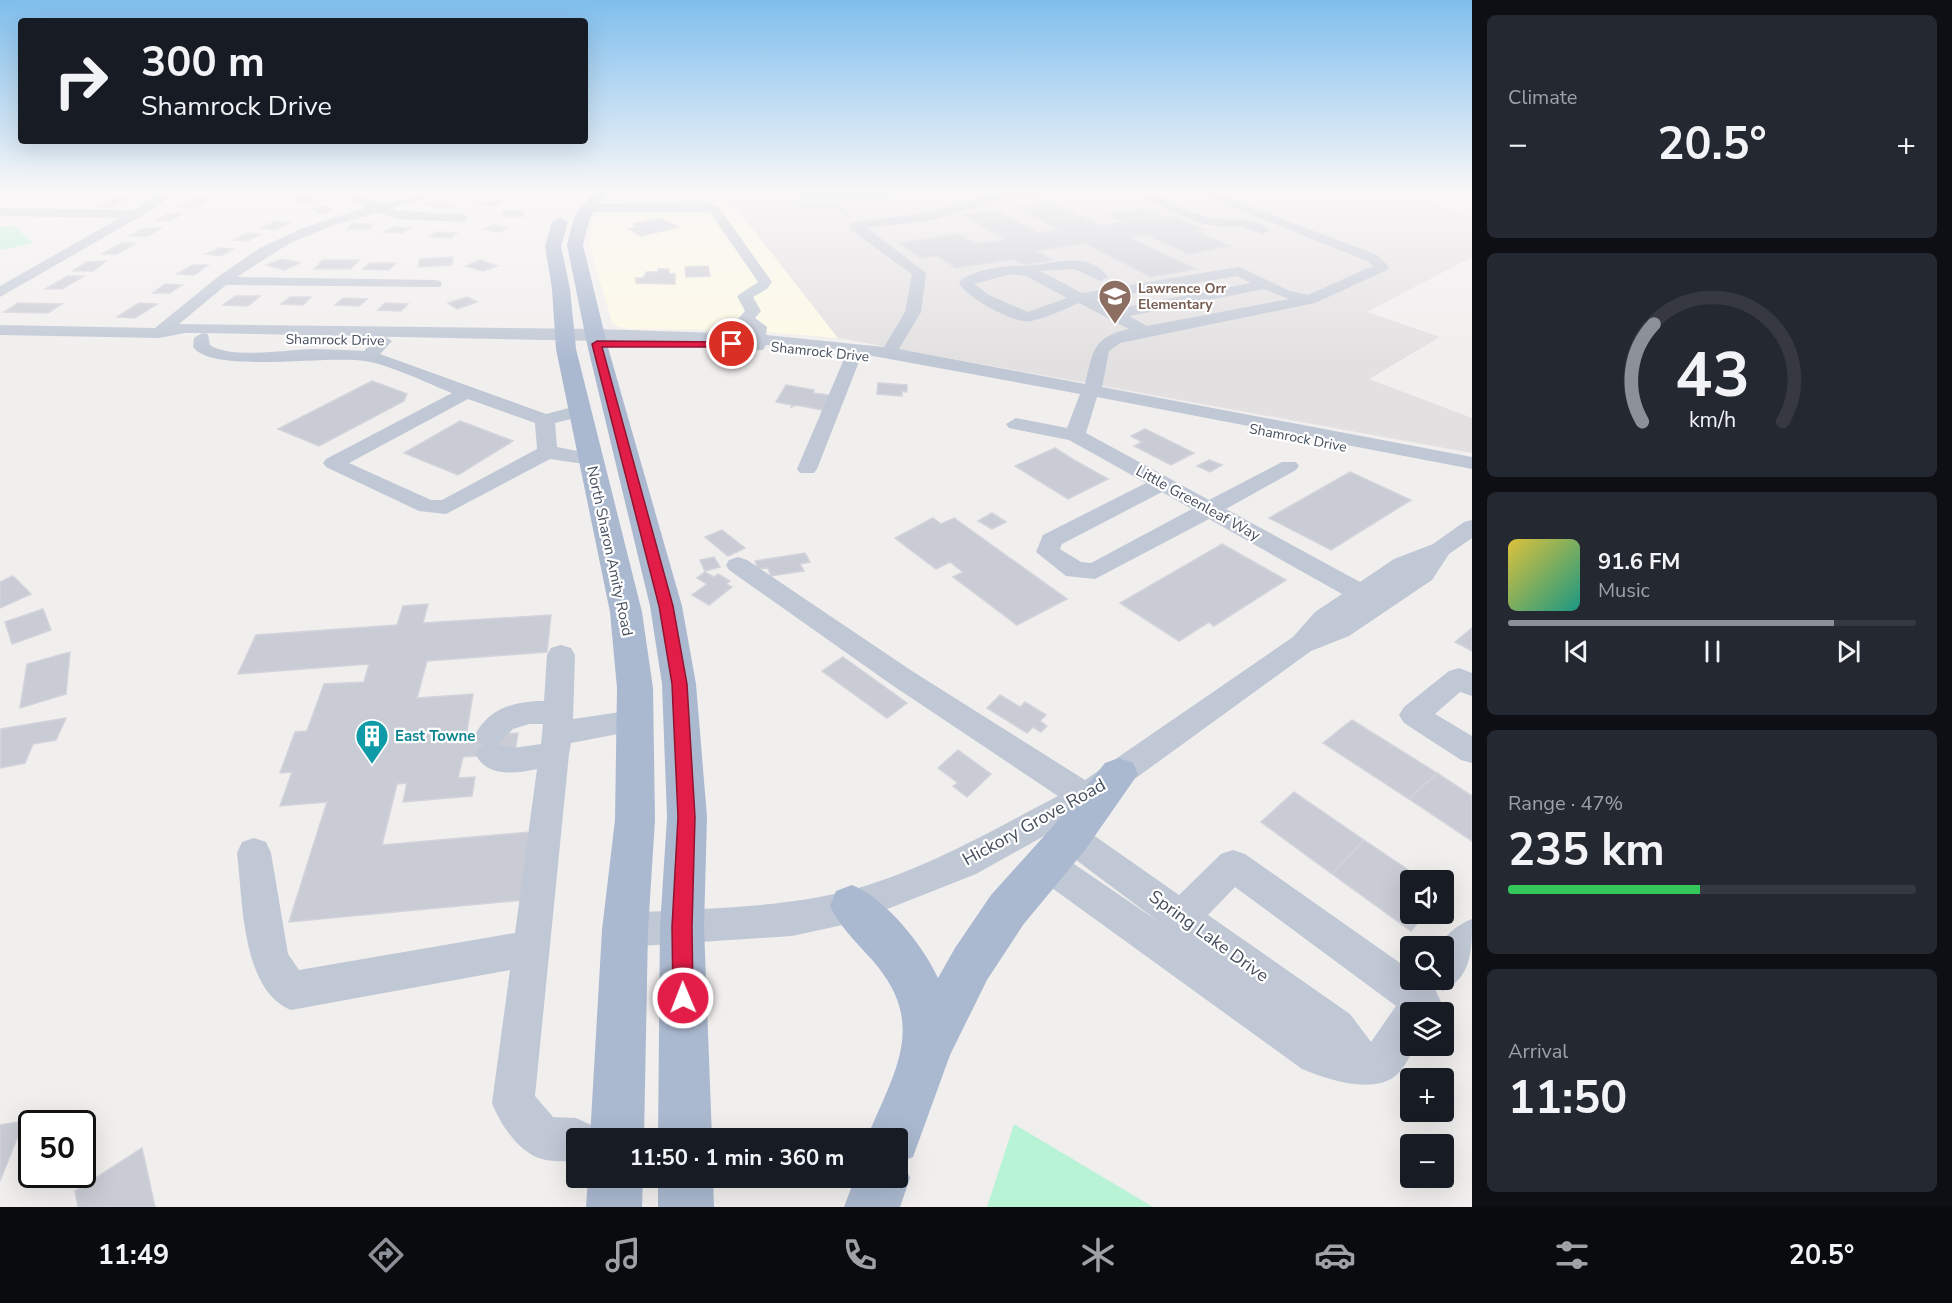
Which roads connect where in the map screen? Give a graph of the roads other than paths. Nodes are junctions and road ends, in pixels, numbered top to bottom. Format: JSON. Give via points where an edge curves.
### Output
{"nodes":[{"id":1,"x":76,"y":248,"type":"edge"},
{"id":2,"x":271,"y":248,"type":"edge"},
{"id":3,"x":554,"y":248,"type":"edge"},
{"id":4,"x":575,"y":248,"type":"edge"},
{"id":5,"x":741,"y":248,"type":"edge"},
{"id":6,"x":885,"y":248,"type":"edge"},
{"id":7,"x":1344,"y":248,"type":"edge"},
{"id":8,"x":1346,"y":248,"type":"edge"},
{"id":9,"x":1318,"y":252,"type":"dead end"},
{"id":10,"x":1024,"y":270,"type":"junction"},
{"id":11,"x":1101,"y":277,"type":"dead end"},
{"id":12,"x":224,"y":281,"type":"junction"},
{"id":13,"x":435,"y":284,"type":"dead end"},
{"id":14,"x":1265,"y":284,"type":"junction"},
{"id":15,"x":0,"y":292,"type":"edge"},
{"id":16,"x":1080,"y":298,"type":"junction"},
{"id":17,"x":1310,"y":300,"type":"junction"},
{"id":18,"x":1115,"y":314,"type":"junction"},
{"id":19,"x":0,"y":330,"type":"edge"},
{"id":20,"x":1144,"y":331,"type":"junction"},
{"id":21,"x":159,"y":333,"type":"junction"},
{"id":22,"x":202,"y":338,"type":"junction"},
{"id":23,"x":581,"y":338,"type":"junction"},
{"id":24,"x":384,"y":341,"type":"junction"},
{"id":25,"x":758,"y":342,"type":"junction"},
{"id":26,"x":889,"y":352,"type":"junction"},
{"id":27,"x":854,"y":354,"type":"junction"},
{"id":28,"x":368,"y":356,"type":"junction"},
{"id":29,"x":467,"y":392,"type":"junction"},
{"id":30,"x":1088,"y":395,"type":"junction"},
{"id":31,"x":580,"y":411,"type":"junction"},
{"id":32,"x":545,"y":420,"type":"junction"},
{"id":33,"x":1016,"y":424,"type":"dead end"},
{"id":34,"x":1075,"y":435,"type":"junction"},
{"id":35,"x":547,"y":452,"type":"junction"},
{"id":36,"x":591,"y":459,"type":"junction"},
{"id":37,"x":1472,"y":463,"type":"edge"},
{"id":38,"x":1289,"y":466,"type":"dead end"},
{"id":39,"x":807,"y":469,"type":"dead end"},
{"id":40,"x":1472,"y":473,"type":"edge"},
{"id":41,"x":1162,"y":484,"type":"junction"},
{"id":42,"x":1209,"y":509,"type":"junction"},
{"id":43,"x":1472,"y":527,"type":"edge"},
{"id":44,"x":1441,"y":549,"type":"junction"},
{"id":45,"x":738,"y":565,"type":"dead end"},
{"id":46,"x":1362,"y":594,"type":"junction"},
{"id":47,"x":1302,"y":644,"type":"junction"},
{"id":48,"x":561,"y":655,"type":"dead end"},
{"id":49,"x":1472,"y":686,"type":"edge"},
{"id":50,"x":634,"y":721,"type":"junction"},
{"id":51,"x":557,"y":733,"type":"junction"},
{"id":52,"x":1472,"y":751,"type":"edge"},
{"id":53,"x":1119,"y":774,"type":"junction"},
{"id":54,"x":1085,"y":797,"type":"junction"},
{"id":55,"x":1054,"y":840,"type":"junction"},
{"id":56,"x":254,"y":853,"type":"dead end"},
{"id":57,"x":852,"y":906,"type":"junction"},
{"id":58,"x":682,"y":927,"type":"junction"},
{"id":59,"x":625,"y":930,"type":"junction"},
{"id":60,"x":1172,"y":932,"type":"junction"},
{"id":61,"x":1472,"y":937,"type":"edge"},
{"id":62,"x":531,"y":948,"type":"junction"},
{"id":63,"x":1426,"y":997,"type":"edge"},
{"id":64,"x":928,"y":1045,"type":"junction"},
{"id":65,"x":617,"y":1128,"type":"edge"},
{"id":66,"x":686,"y":1128,"type":"edge"},
{"id":67,"x":898,"y":1128,"type":"edge"},
{"id":68,"x":566,"y":1139,"type":"edge"},
{"id":69,"x":615,"y":1188,"type":"edge"},
{"id":70,"x":686,"y":1188,"type":"edge"},
{"id":71,"x":879,"y":1188,"type":"edge"},
{"id":72,"x":614,"y":1207,"type":"edge"},
{"id":73,"x":686,"y":1207,"type":"edge"},
{"id":74,"x":873,"y":1207,"type":"edge"}],
"edges":[{"from":1,"to":15,"type":"street"},
{"from":2,"to":12,"type":"street"},
{"from":3,"to":23,"type":"main road","name":"North Sharon Amity Road"},
{"from":4,"to":23,"type":"main road","name":"North Sharon Amity Road"},
{"from":5,"to":25,"type":"street","via":[[765,282],[745,296],[753,311],[746,319],[759,327]]},
{"from":6,"to":26,"type":"street","via":[[919,273],[912,312]]},
{"from":7,"to":9,"type":"street"},
{"from":8,"to":17,"type":"street","via":[[1372,258],[1382,267]]},
{"from":10,"to":11,"type":"street","via":[[1065,264],[1084,266]]},
{"from":10,"to":16,"type":"street"},
{"from":10,"to":16,"type":"street","via":[[978,276],[966,287],[1028,317]]},
{"from":12,"to":13,"type":"street"},
{"from":12,"to":21,"type":"street"},
{"from":14,"to":16,"type":"street","via":[[1239,272]]},
{"from":14,"to":17,"type":"street"},
{"from":14,"to":18,"type":"street"},
{"from":16,"to":18,"type":"street"},
{"from":17,"to":20,"type":"street"},
{"from":18,"to":20,"type":"street"},
{"from":19,"to":21,"type":"street","name":"Shamrock Drive"},
{"from":20,"to":30,"type":"street","via":[[1125,335],[1102,347]]},
{"from":21,"to":22,"type":"street","name":"Shamrock Drive","via":[[167,337]]},
{"from":21,"to":23,"type":"street","name":"Shamrock Drive","via":[[185,328]]},
{"from":22,"to":24,"type":"street","name":"Shamrock Drive"},
{"from":22,"to":28,"type":"street","via":[[201,347],[211,354]]},
{"from":23,"to":24,"type":"street","name":"Shamrock Drive"},
{"from":23,"to":25,"type":"street","name":"Shamrock Drive"},
{"from":23,"to":31,"type":"main road","name":"North Sharon Amity Road"},
{"from":23,"to":58,"type":"main road","name":"North Sharon Amity Road","via":[[666,606],[679,684],[687,817]]},
{"from":24,"to":28,"type":"street"},
{"from":25,"to":26,"type":"street","name":"Shamrock Drive"},
{"from":25,"to":27,"type":"street","name":"Shamrock Drive"},
{"from":26,"to":30,"type":"street","name":"Shamrock Drive"},
{"from":27,"to":30,"type":"street","name":"Shamrock Drive"},
{"from":27,"to":39,"type":"street"},
{"from":28,"to":29,"type":"street"},
{"from":29,"to":32,"type":"street"},
{"from":29,"to":35,"type":"street","via":[[333,463],[427,506],[446,507]]},
{"from":30,"to":34,"type":"street"},
{"from":30,"to":37,"type":"street","name":"Shamrock Drive"},
{"from":30,"to":40,"type":"street","name":"Shamrock Drive"},
{"from":31,"to":32,"type":"street"},
{"from":31,"to":36,"type":"main road","name":"North Sharon Amity Road"},
{"from":32,"to":35,"type":"street"},
{"from":33,"to":34,"type":"street","name":"Little Greenleaf Way"},
{"from":34,"to":41,"type":"street","name":"Little Greenleaf Way"},
{"from":35,"to":36,"type":"street"},
{"from":36,"to":50,"type":"main road","name":"North Sharon Amity Road","via":[[626,612],[635,688]]},
{"from":38,"to":42,"type":"street"},
{"from":41,"to":42,"type":"street","name":"Little Greenleaf Way"},
{"from":41,"to":42,"type":"street","via":[[1051,540],[1048,552],[1075,570],[1095,571]]},
{"from":42,"to":46,"type":"street","name":"Little Greenleaf Way"},
{"from":43,"to":44,"type":"street","name":"Hickory Grove Road"},
{"from":44,"to":46,"type":"street","name":"Hickory Grove Road","via":[[1403,564]]},
{"from":44,"to":47,"type":"street","name":"Hickory Grove Road","via":[[1423,574],[1340,630]]},
{"from":45,"to":54,"type":"street"},
{"from":46,"to":47,"type":"street","name":"Hickory Grove Road","via":[[1324,618]]},
{"from":47,"to":53,"type":"street","name":"Hickory Grove Road"},
{"from":48,"to":51,"type":"street"},
{"from":49,"to":52,"type":"street","via":[[1459,678],[1414,716]]},
{"from":50,"to":51,"type":"street"},
{"from":50,"to":59,"type":"main road","name":"North Sharon Amity Road","via":[[635,820]]},
{"from":51,"to":51,"type":"street","via":[[508,760],[496,759],[490,745],[496,723],[530,712]]},
{"from":51,"to":62,"type":"street"},
{"from":53,"to":54,"type":"street","name":"Hickory Grove Road"},
{"from":53,"to":55,"type":"main road"},
{"from":54,"to":55,"type":"street","name":"Hickory Grove Road"},
{"from":55,"to":57,"type":"street","name":"Hickory Grove Road","via":[[964,863]]},
{"from":55,"to":60,"type":"street"},
{"from":55,"to":64,"type":"main road","via":[[971,964]]},
{"from":56,"to":62,"type":"street","via":[[270,961],[291,991]]},
{"from":57,"to":58,"type":"street","name":"Hickory Grove Road","via":[[792,919]]},
{"from":57,"to":64,"type":"main road","via":[[916,981],[925,1006]]},
{"from":58,"to":59,"type":"street","name":"Hickory Grove Road"},
{"from":58,"to":66,"type":"main road","name":"North Sharon Amity Road"},
{"from":59,"to":65,"type":"main road","name":"North Sharon Amity Road"},
{"from":60,"to":63,"type":"street","via":[[1233,865]]},
{"from":60,"to":63,"type":"street","via":[[1316,1055],[1362,1064],[1381,1062]]},
{"from":61,"to":63,"type":"street","via":[[1460,947]]},
{"from":62,"to":68,"type":"street","via":[[513,1102],[543,1138]]},
{"from":64,"to":67,"type":"main road"},
{"from":69,"to":72,"type":"main road"},
{"from":70,"to":73,"type":"main road"},
{"from":71,"to":74,"type":"main road"}]}
